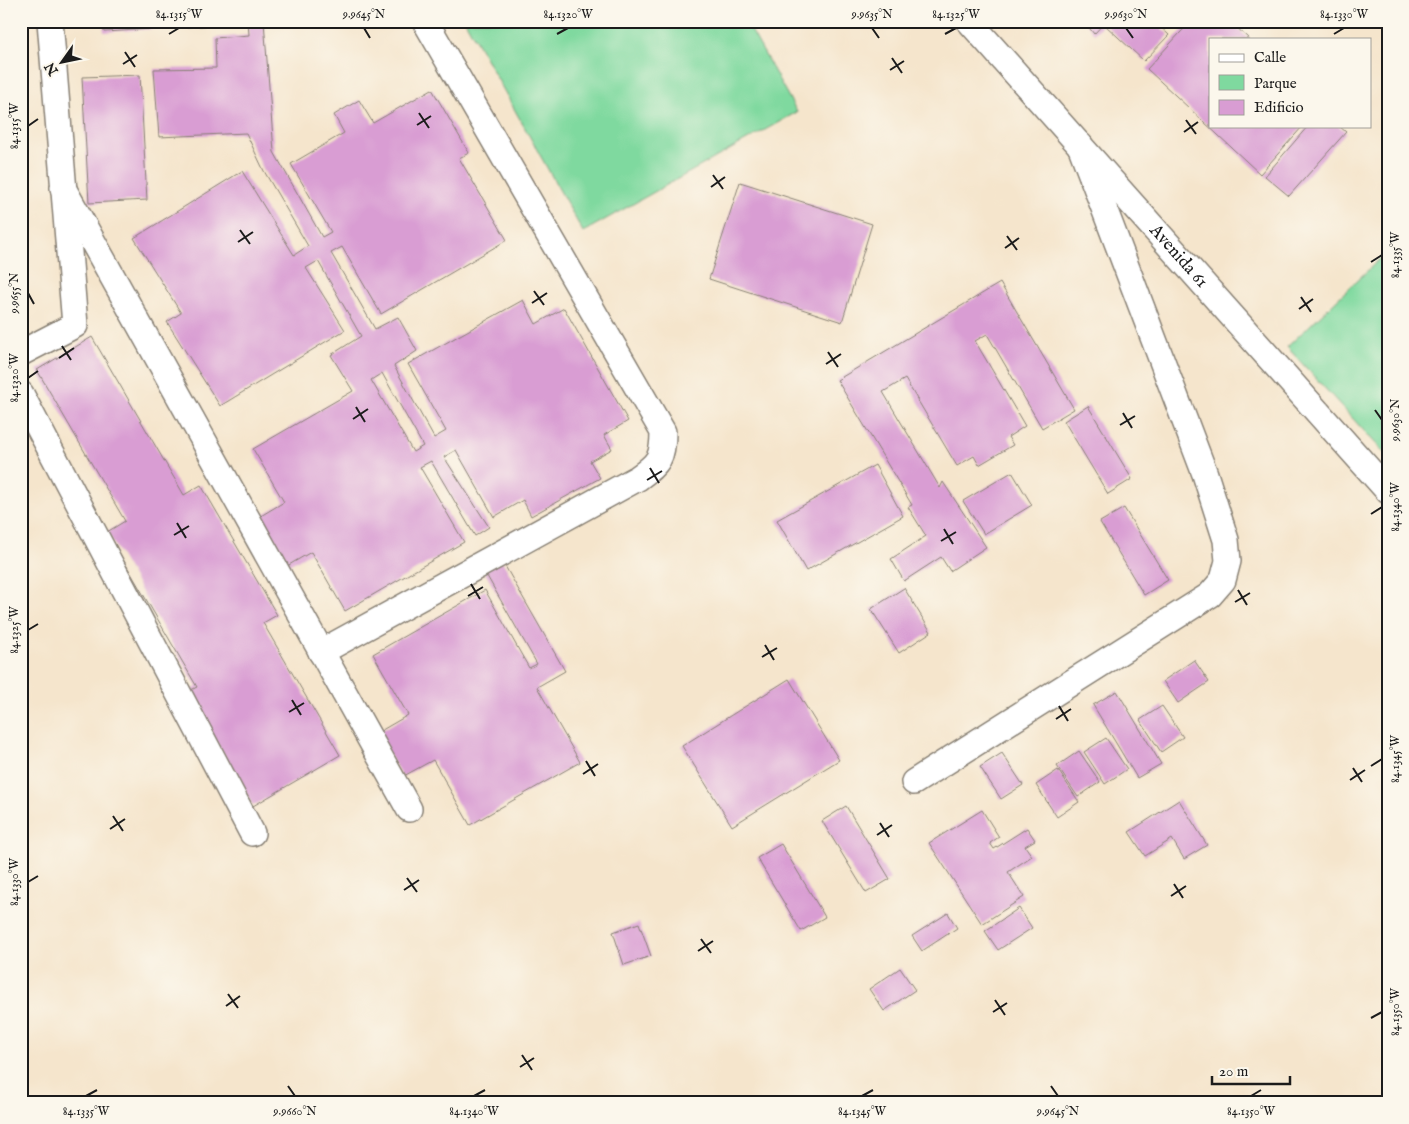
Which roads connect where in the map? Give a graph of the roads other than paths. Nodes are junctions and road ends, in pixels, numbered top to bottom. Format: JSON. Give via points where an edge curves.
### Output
{"nodes":[{"id":1,"x":50,"y":21,"type":"edge"},
{"id":2,"x":425,"y":21,"type":"edge"},
{"id":3,"x":969,"y":21,"type":"edge"},
{"id":4,"x":1080,"y":145,"type":"junction"},
{"id":5,"x":62,"y":188,"type":"junction"},
{"id":6,"x":21,"y":353,"type":"edge"},
{"id":7,"x":21,"y":394,"type":"edge"},
{"id":8,"x":1388,"y":491,"type":"edge"},
{"id":9,"x":321,"y":652,"type":"junction"},
{"id":10,"x":914,"y":782,"type":"dead end"},
{"id":11,"x":409,"y":809,"type":"dead end"},
{"id":12,"x":252,"y":833,"type":"dead end"}],
"edges":[{"from":1,"to":5,"type":"street"},
{"from":2,"to":9,"type":"street","via":[[663,432],[663,451],[655,466],[638,478]]},
{"from":3,"to":4,"type":"street","name":"Avenida 61"},
{"from":4,"to":8,"type":"street","name":"Avenida 61"},
{"from":4,"to":10,"type":"street","via":[[1205,474],[1226,540],[1228,561],[1223,580],[1203,600]]},
{"from":5,"to":6,"type":"street","via":[[75,325]]},
{"from":5,"to":9,"type":"street"},
{"from":7,"to":12,"type":"street"},
{"from":9,"to":11,"type":"street"}]}
